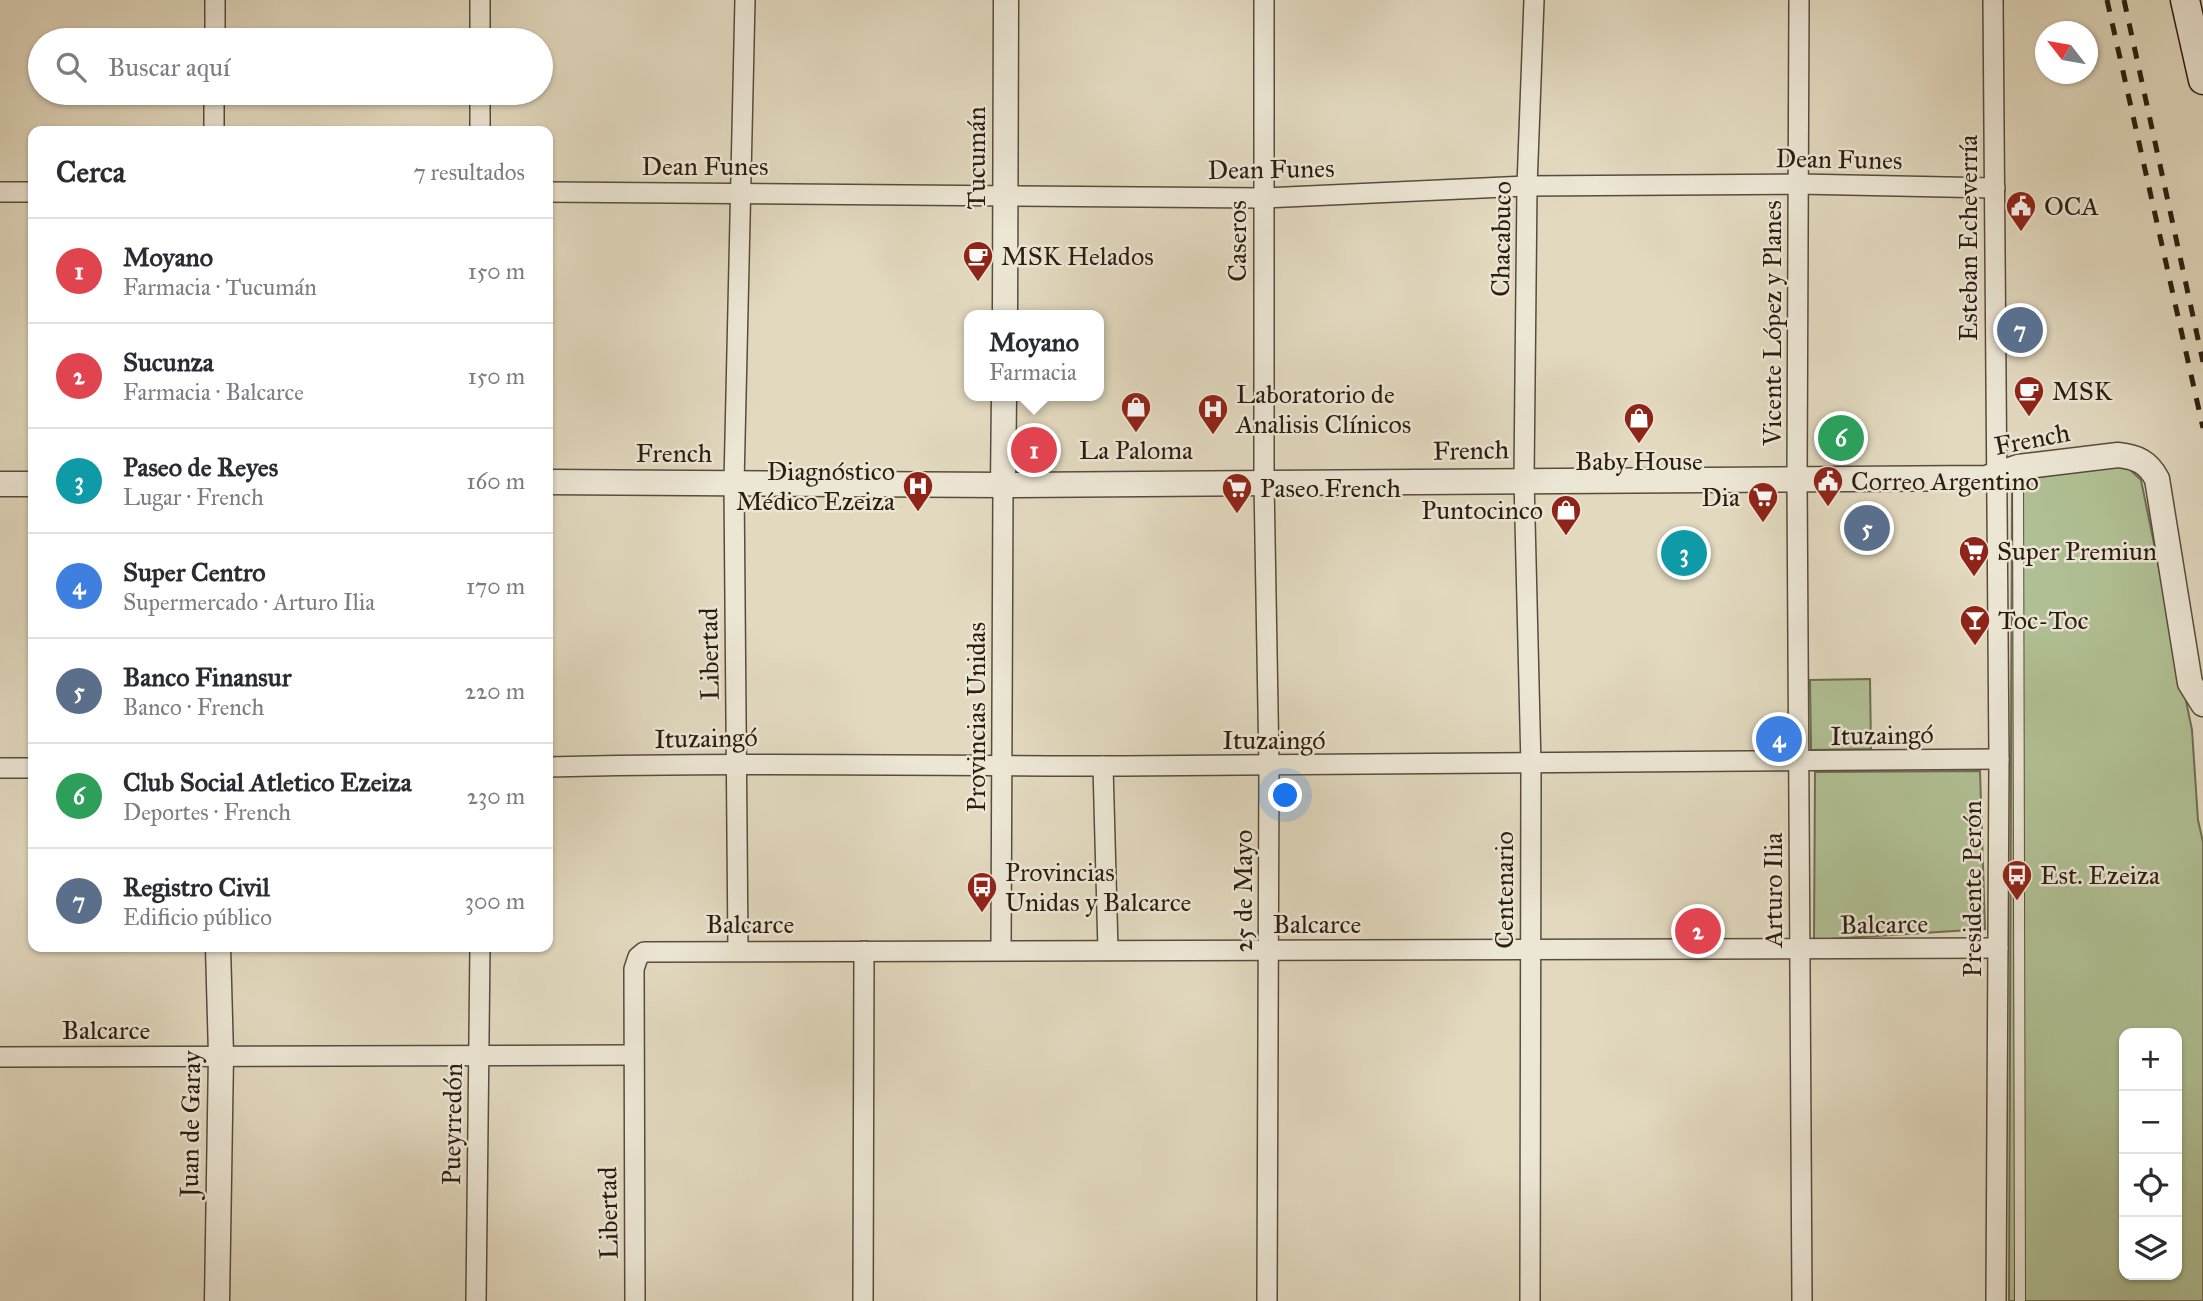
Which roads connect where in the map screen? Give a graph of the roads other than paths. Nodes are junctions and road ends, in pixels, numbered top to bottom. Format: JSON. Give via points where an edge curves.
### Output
{"nodes":[{"id":1,"x":215,"y":0,"type":"edge"},
{"id":2,"x":480,"y":0,"type":"edge"},
{"id":3,"x":745,"y":0,"type":"edge"},
{"id":4,"x":1006,"y":0,"type":"edge"},
{"id":5,"x":1264,"y":0,"type":"edge"},
{"id":6,"x":1534,"y":0,"type":"edge"},
{"id":7,"x":1799,"y":0,"type":"edge"},
{"id":8,"x":1993,"y":0,"type":"edge"},
{"id":9,"x":2185,"y":0,"type":"edge"},
{"id":10,"x":215,"y":28,"type":"edge"},
{"id":11,"x":480,"y":28,"type":"edge"},
{"id":12,"x":2203,"y":80,"type":"edge"},
{"id":13,"x":214,"y":105,"type":"edge"},
{"id":14,"x":480,"y":105,"type":"edge"},
{"id":15,"x":214,"y":126,"type":"edge"},
{"id":16,"x":480,"y":126,"type":"edge"},
{"id":17,"x":1799,"y":184,"type":"junction"},
{"id":18,"x":1527,"y":186,"type":"junction"},
{"id":19,"x":1995,"y":188,"type":"junction"},
{"id":20,"x":0,"y":192,"type":"edge"},
{"id":21,"x":28,"y":192,"type":"edge"},
{"id":22,"x":553,"y":192,"type":"edge"},
{"id":23,"x":740,"y":192,"type":"junction"},
{"id":24,"x":1006,"y":194,"type":"junction"},
{"id":25,"x":1263,"y":198,"type":"junction"},
{"id":26,"x":1005,"y":310,"type":"edge"},
{"id":27,"x":1004,"y":401,"type":"edge"},
{"id":28,"x":2018,"y":467,"type":"junction"},
{"id":29,"x":1995,"y":476,"type":"junction"},
{"id":30,"x":1524,"y":479,"type":"junction"},
{"id":31,"x":1797,"y":479,"type":"junction"},
{"id":32,"x":553,"y":482,"type":"edge"},
{"id":33,"x":1264,"y":482,"type":"junction"},
{"id":34,"x":734,"y":483,"type":"junction"},
{"id":35,"x":0,"y":484,"type":"edge"},
{"id":36,"x":28,"y":484,"type":"edge"},
{"id":37,"x":1003,"y":485,"type":"junction"},
{"id":38,"x":2197,"y":693,"type":"edge"},
{"id":39,"x":2009,"y":759,"type":"junction"},
{"id":40,"x":1798,"y":762,"type":"junction"},
{"id":41,"x":737,"y":763,"type":"junction"},
{"id":42,"x":1002,"y":766,"type":"junction"},
{"id":43,"x":1103,"y":766,"type":"junction"},
{"id":44,"x":1269,"y":766,"type":"junction"},
{"id":45,"x":1531,"y":766,"type":"junction"},
{"id":46,"x":553,"y":767,"type":"edge"},
{"id":47,"x":0,"y":768,"type":"edge"},
{"id":48,"x":28,"y":768,"type":"edge"},
{"id":49,"x":2008,"y":947,"type":"junction"},
{"id":50,"x":1001,"y":949,"type":"junction"},
{"id":51,"x":738,"y":950,"type":"junction"},
{"id":52,"x":1108,"y":950,"type":"junction"},
{"id":53,"x":1531,"y":950,"type":"junction"},
{"id":54,"x":864,"y":951,"type":"junction"},
{"id":55,"x":1269,"y":951,"type":"junction"},
{"id":56,"x":1800,"y":951,"type":"junction"},
{"id":57,"x":218,"y":952,"type":"edge"},
{"id":58,"x":480,"y":952,"type":"edge"},
{"id":59,"x":638,"y":957,"type":"joint"},
{"id":60,"x":221,"y":1055,"type":"junction"},
{"id":61,"x":479,"y":1055,"type":"junction"},
{"id":62,"x":632,"y":1055,"type":"junction"},
{"id":63,"x":0,"y":1057,"type":"edge"},
{"id":64,"x":217,"y":1301,"type":"edge"},
{"id":65,"x":476,"y":1301,"type":"edge"},
{"id":66,"x":635,"y":1301,"type":"edge"},
{"id":67,"x":863,"y":1301,"type":"edge"},
{"id":68,"x":1267,"y":1301,"type":"edge"},
{"id":69,"x":1530,"y":1301,"type":"edge"},
{"id":70,"x":1802,"y":1301,"type":"edge"},
{"id":71,"x":1996,"y":1301,"type":"edge"},
{"id":72,"x":2020,"y":1301,"type":"edge"}],
"edges":[{"from":1,"to":10,"type":"street"},
{"from":2,"to":11,"type":"street"},
{"from":3,"to":23,"type":"street","name":"Libertad"},
{"from":4,"to":24,"type":"street","name":"Tucumán"},
{"from":5,"to":25,"type":"street","name":"Caseros"},
{"from":6,"to":18,"type":"street","name":"Chacabuco"},
{"from":7,"to":17,"type":"street","name":"Vicente López y Planes"},
{"from":8,"to":19,"type":"street","name":"Esteban Echeverría"},
{"from":9,"to":12,"type":"main road"},
{"from":13,"to":15,"type":"street"},
{"from":14,"to":16,"type":"street"},
{"from":17,"to":18,"type":"street","name":"Dean Funes"},
{"from":17,"to":19,"type":"street","name":"Dean Funes"},
{"from":17,"to":31,"type":"street","name":"Vicente López y Planes"},
{"from":18,"to":25,"type":"street","name":"Dean Funes"},
{"from":18,"to":30,"type":"street","name":"Chacabuco"},
{"from":19,"to":29,"type":"street","name":"Esteban Echeverría"},
{"from":20,"to":21,"type":"street"},
{"from":22,"to":23,"type":"street","name":"Dean Funes"},
{"from":23,"to":24,"type":"street","name":"Dean Funes"},
{"from":23,"to":34,"type":"street","name":"Libertad"},
{"from":24,"to":25,"type":"street","name":"Dean Funes"},
{"from":24,"to":26,"type":"street","name":"Tucumán"},
{"from":25,"to":33,"type":"street","name":"Caseros"},
{"from":27,"to":37,"type":"street"},
{"from":28,"to":29,"type":"street","name":"French"},
{"from":28,"to":38,"type":"street","name":"French","via":[[2118,454],[2140,459],[2151,469],[2157,479]]},
{"from":28,"to":39,"type":"lane"},
{"from":29,"to":31,"type":"street","name":"French"},
{"from":29,"to":39,"type":"street","name":"Presidente Perón"},
{"from":30,"to":31,"type":"street","name":"French"},
{"from":30,"to":33,"type":"street","name":"French"},
{"from":30,"to":45,"type":"street","name":"Centenario"},
{"from":31,"to":40,"type":"street","name":"Arturo Ilia"},
{"from":32,"to":34,"type":"street","name":"French"},
{"from":33,"to":37,"type":"street","name":"French"},
{"from":33,"to":44,"type":"street","name":"25 de Mayo"},
{"from":34,"to":37,"type":"street","name":"French"},
{"from":34,"to":41,"type":"street","name":"Libertad"},
{"from":35,"to":36,"type":"street"},
{"from":37,"to":42,"type":"street","name":"Provincias Unidas"},
{"from":39,"to":40,"type":"street","name":"Ituzaingó"},
{"from":39,"to":49,"type":"street","name":"Presidente Perón"},
{"from":40,"to":45,"type":"street","name":"Ituzaingó"},
{"from":40,"to":56,"type":"street","name":"Arturo Ilia"},
{"from":41,"to":42,"type":"street","name":"Ituzaingó"},
{"from":41,"to":46,"type":"street","name":"Ituzaingó"},
{"from":41,"to":51,"type":"street","name":"Libertad"},
{"from":42,"to":43,"type":"street","name":"Ituzaingó"},
{"from":42,"to":50,"type":"street","name":"Provincias Unidas"},
{"from":43,"to":44,"type":"street","name":"Ituzaingó"},
{"from":43,"to":52,"type":"street"},
{"from":44,"to":45,"type":"street","name":"Ituzaingó"},
{"from":44,"to":55,"type":"street","name":"25 de Mayo"},
{"from":45,"to":53,"type":"street","name":"Centenario"},
{"from":47,"to":48,"type":"street"},
{"from":49,"to":56,"type":"street","name":"Balcarce"},
{"from":49,"to":71,"type":"street","name":"Presidente Perón"},
{"from":49,"to":72,"type":"lane"},
{"from":50,"to":52,"type":"street","name":"Balcarce"},
{"from":50,"to":54,"type":"street","name":"Balcarce"},
{"from":51,"to":54,"type":"street","name":"Balcarce"},
{"from":51,"to":59,"type":"street","name":"Balcarce","via":[[653,950]]},
{"from":52,"to":55,"type":"street","name":"Balcarce"},
{"from":53,"to":55,"type":"street","name":"Balcarce"},
{"from":53,"to":56,"type":"street","name":"Balcarce"},
{"from":53,"to":69,"type":"street","name":"Centenario"},
{"from":54,"to":67,"type":"street"},
{"from":55,"to":68,"type":"street","name":"25 de Mayo"},
{"from":56,"to":70,"type":"street","name":"Arturo Ilia"},
{"from":57,"to":60,"type":"street","name":"Juan de Garay"},
{"from":58,"to":61,"type":"street","name":"Pueyrredón"},
{"from":59,"to":62,"type":"street","name":"Libertad"},
{"from":60,"to":61,"type":"street","name":"Balcarce"},
{"from":60,"to":63,"type":"street","name":"Balcarce"},
{"from":60,"to":64,"type":"street","name":"Juan de Garay"},
{"from":61,"to":62,"type":"street","name":"Balcarce"},
{"from":61,"to":65,"type":"street","name":"Pueyrredón"},
{"from":62,"to":66,"type":"street","name":"Libertad"}]}
